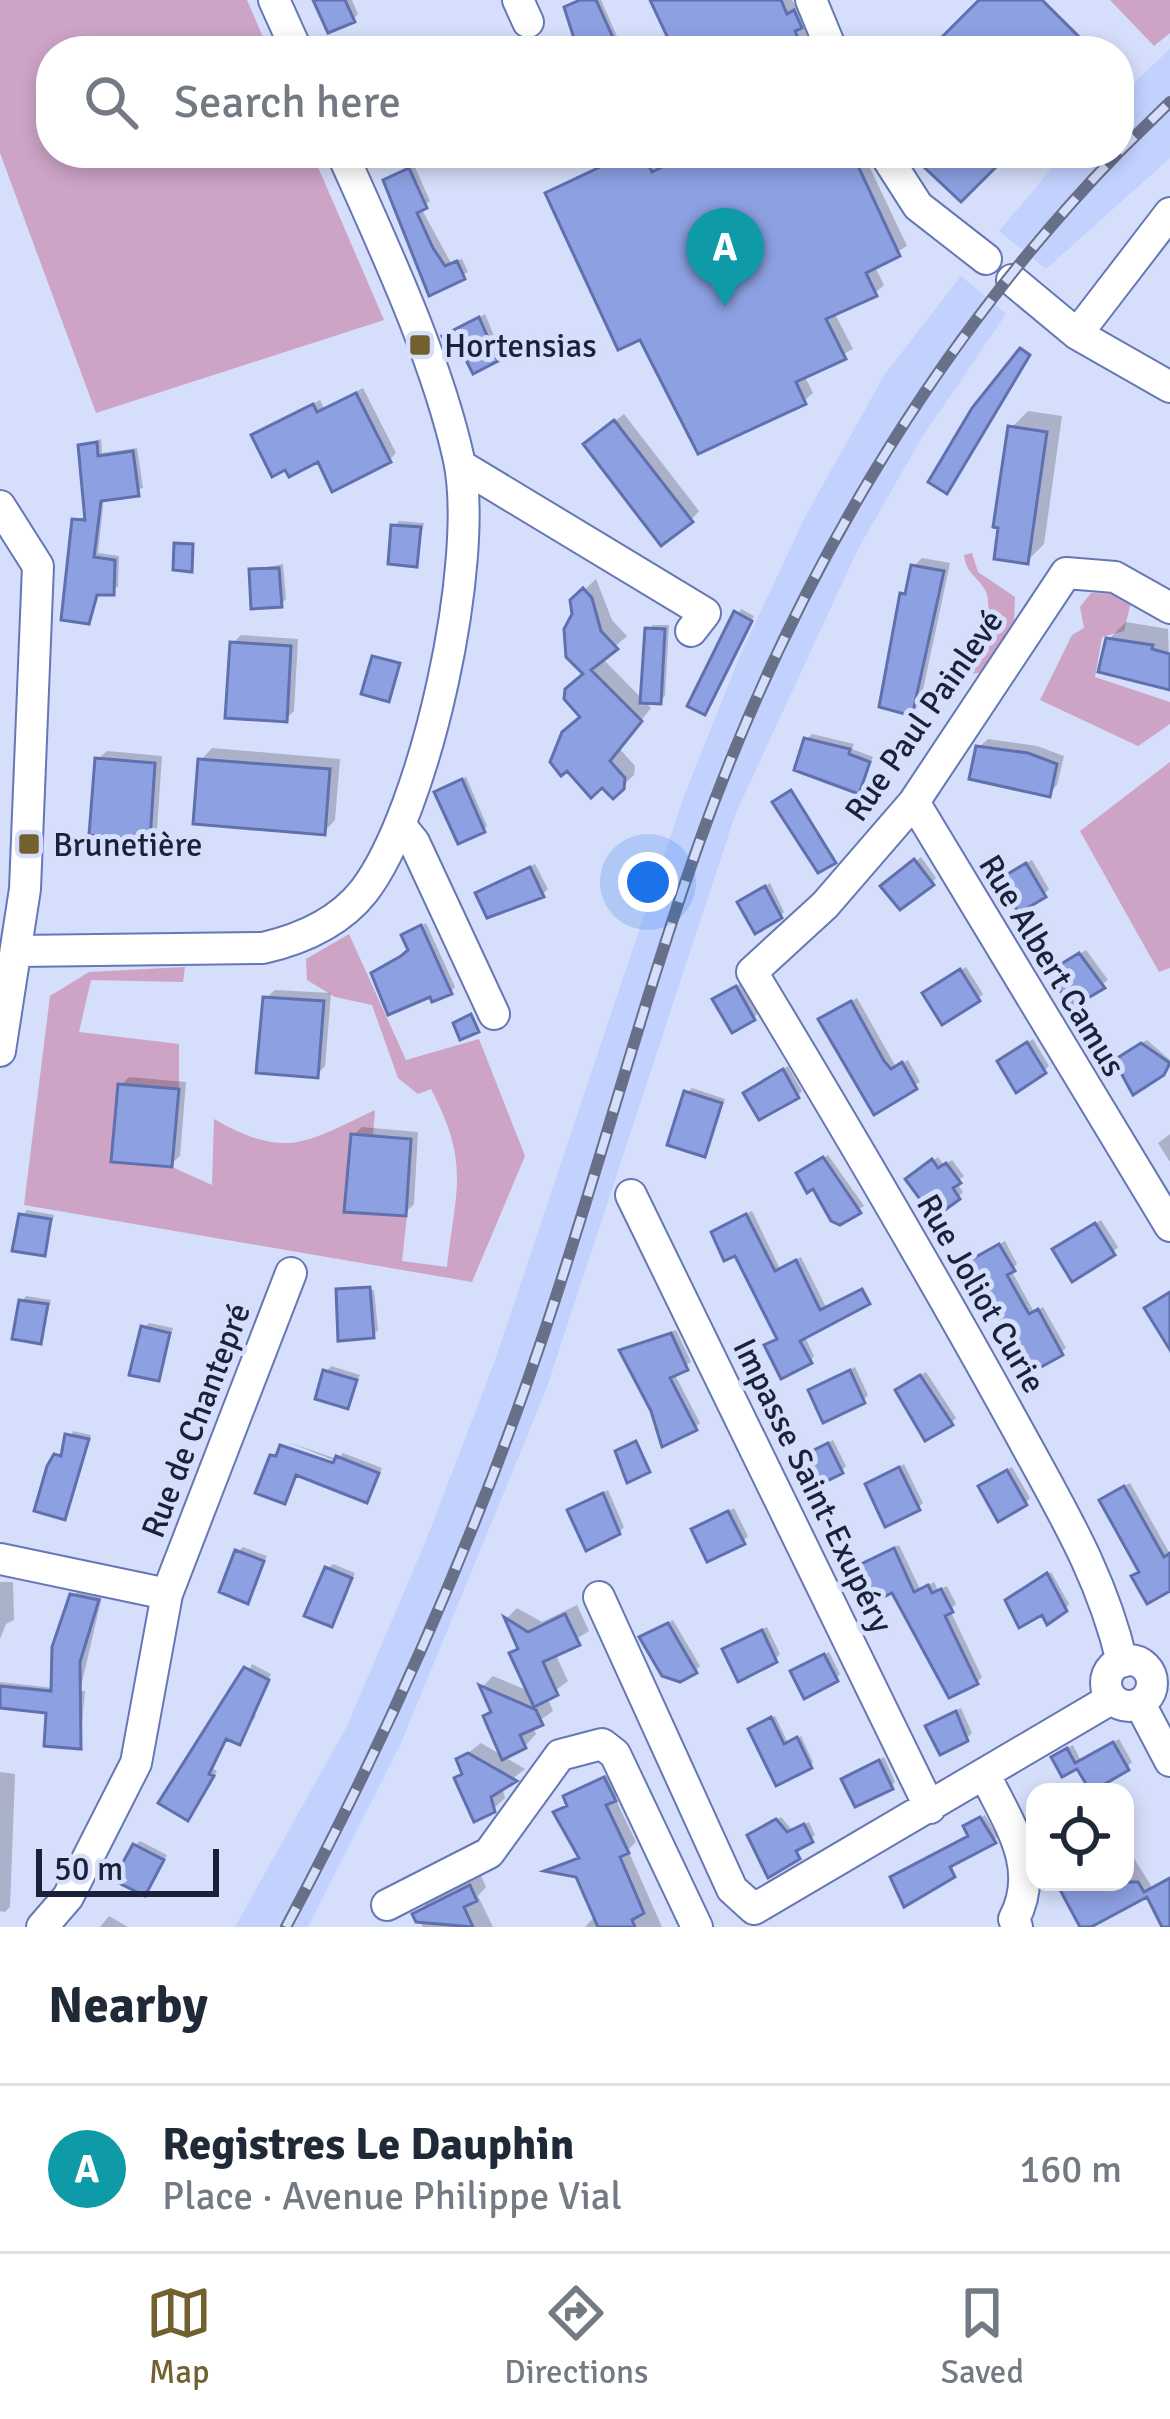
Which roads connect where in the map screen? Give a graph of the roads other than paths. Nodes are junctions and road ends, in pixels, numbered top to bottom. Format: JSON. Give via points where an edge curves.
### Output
{"nodes":[{"id":1,"x":274,"y":0,"type":"edge"},
{"id":2,"x":811,"y":0,"type":"edge"},
{"id":3,"x":290,"y":36,"type":"edge"},
{"id":4,"x":826,"y":36,"type":"edge"},
{"id":5,"x":348,"y":168,"type":"edge"},
{"id":6,"x":894,"y":168,"type":"edge"},
{"id":7,"x":1170,"y":213,"type":"edge"},
{"id":8,"x":986,"y":259,"type":"dead end"},
{"id":9,"x":1012,"y":280,"type":"dead end"},
{"id":10,"x":1077,"y":334,"type":"junction"},
{"id":11,"x":1170,"y":387,"type":"edge"},
{"id":12,"x":460,"y":465,"type":"junction"},
{"id":13,"x":5,"y":520,"type":"edge"},
{"id":14,"x":1170,"y":608,"type":"edge"},
{"id":15,"x":691,"y":631,"type":"dead end"},
{"id":16,"x":914,"y":802,"type":"junction"},
{"id":17,"x":402,"y":827,"type":"junction"},
{"id":18,"x":19,"y":951,"type":"junction"},
{"id":19,"x":752,"y":972,"type":"joint"},
{"id":20,"x":4,"y":999,"type":"edge"},
{"id":21,"x":494,"y":1014,"type":"dead end"},
{"id":22,"x":0,"y":1052,"type":"edge"},
{"id":23,"x":632,"y":1195,"type":"dead end"},
{"id":24,"x":1170,"y":1226,"type":"edge"},
{"id":25,"x":291,"y":1273,"type":"dead end"},
{"id":26,"x":0,"y":1559,"type":"edge"},
{"id":27,"x":167,"y":1594,"type":"junction"},
{"id":28,"x":599,"y":1597,"type":"dead end"},
{"id":29,"x":1147,"y":1666,"type":"edge"},
{"id":30,"x":1126,"y":1701,"type":"junction"},
{"id":31,"x":1170,"y":1761,"type":"edge"},
{"id":32,"x":986,"y":1777,"type":"junction"},
{"id":33,"x":930,"y":1808,"type":"junction"},
{"id":34,"x":387,"y":1905,"type":"dead end"},
{"id":35,"x":42,"y":1927,"type":"edge"},
{"id":36,"x":697,"y":1927,"type":"edge"},
{"id":37,"x":1017,"y":1927,"type":"edge"}],
"edges":[{"from":1,"to":3,"type":"street"},
{"from":2,"to":4,"type":"street"},
{"from":5,"to":12,"type":"street"},
{"from":6,"to":8,"type":"street","via":[[918,206]]},
{"from":7,"to":10,"type":"street"},
{"from":9,"to":10,"type":"street"},
{"from":10,"to":11,"type":"street"},
{"from":12,"to":15,"type":"street","via":[[705,613]]},
{"from":12,"to":17,"type":"street","via":[[461,563],[451,636]]},
{"from":13,"to":18,"type":"street","via":[[46,561]]},
{"from":14,"to":16,"type":"street","name":"Rue Paul Painlevé","via":[[1114,577],[1066,573]]},
{"from":16,"to":19,"type":"street","name":"Rue Paul Painlevé","via":[[825,905]]},
{"from":16,"to":24,"type":"street","name":"Rue Albert Camus"},
{"from":17,"to":18,"type":"street","via":[[362,893],[292,941]]},
{"from":17,"to":21,"type":"street"},
{"from":18,"to":20,"type":"street"},
{"from":19,"to":29,"type":"street","name":"Rue Joliot Curie","via":[[986,1366]]},
{"from":20,"to":22,"type":"street"},
{"from":23,"to":33,"type":"street","name":"Impasse Saint-Exupéry"},
{"from":25,"to":27,"type":"street","name":"Rue de Chantepré"},
{"from":26,"to":27,"type":"street"},
{"from":27,"to":35,"type":"street","name":"Rue de Chantepré","via":[[136,1762],[68,1897]]},
{"from":28,"to":33,"type":"street","via":[[743,1904],[754,1910]]},
{"from":29,"to":30,"type":"street","via":[[1151,1688]]},
{"from":29,"to":30,"type":"street","via":[[1107,1676]]},
{"from":30,"to":31,"type":"street"},
{"from":30,"to":32,"type":"street"},
{"from":32,"to":33,"type":"street"},
{"from":32,"to":37,"type":"street","via":[[1025,1859]]},
{"from":34,"to":36,"type":"street","via":[[489,1853],[560,1755],[602,1744],[615,1754]]}]}
